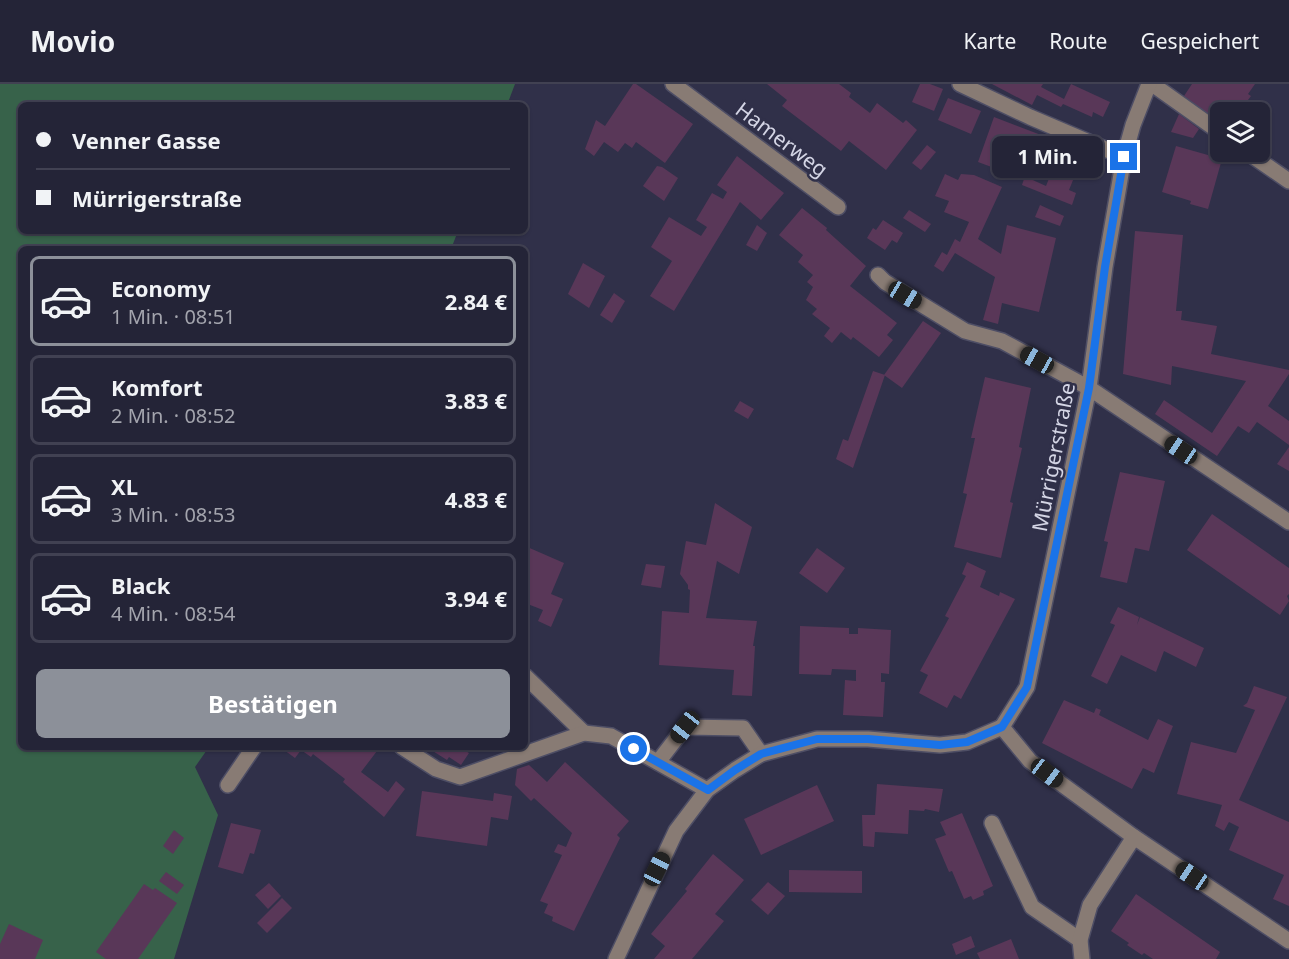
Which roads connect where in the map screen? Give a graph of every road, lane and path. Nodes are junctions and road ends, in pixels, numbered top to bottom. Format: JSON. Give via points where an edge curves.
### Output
{"nodes":[{"id":1,"x":673,"y":84,"type":"edge"},
{"id":2,"x":960,"y":84,"type":"edge"},
{"id":3,"x":1150,"y":84,"type":"edge"},
{"id":4,"x":1210,"y":125,"type":"edge"},
{"id":5,"x":1124,"y":157,"type":"junction"},
{"id":6,"x":1261,"y":162,"type":"edge"},
{"id":7,"x":1289,"y":181,"type":"edge"},
{"id":8,"x":838,"y":207,"type":"dead end"},
{"id":9,"x":878,"y":275,"type":"dead end"},
{"id":10,"x":1089,"y":388,"type":"junction"},
{"id":11,"x":1289,"y":522,"type":"edge"},
{"id":12,"x":528,"y":679,"type":"edge"},
{"id":13,"x":1002,"y":727,"type":"junction"},
{"id":14,"x":584,"y":733,"type":"junction"},
{"id":15,"x":252,"y":750,"type":"edge"},
{"id":16,"x":407,"y":750,"type":"edge"},
{"id":17,"x":761,"y":754,"type":"junction"},
{"id":18,"x":658,"y":762,"type":"junction"},
{"id":19,"x":228,"y":785,"type":"dead end"},
{"id":20,"x":708,"y":790,"type":"junction"},
{"id":21,"x":992,"y":823,"type":"dead end"},
{"id":22,"x":1134,"y":837,"type":"junction"},
{"id":23,"x":1080,"y":940,"type":"junction"},
{"id":24,"x":1289,"y":941,"type":"edge"},
{"id":25,"x":616,"y":959,"type":"edge"},
{"id":26,"x":1082,"y":959,"type":"edge"}],
"edges":[{"from":1,"to":8,"type":"street","name":"Hamerweg"},
{"from":2,"to":5,"type":"street"},
{"from":3,"to":4,"type":"street"},
{"from":3,"to":5,"type":"street","name":"Mürrigerstraße"},
{"from":5,"to":10,"type":"street","name":"Mürrigerstraße"},
{"from":6,"to":7,"type":"street"},
{"from":9,"to":10,"type":"street","via":[[965,331],[1002,340]]},
{"from":10,"to":11,"type":"street"},
{"from":10,"to":13,"type":"street","name":"Mürrigerstraße","via":[[1027,687]]},
{"from":12,"to":14,"type":"street"},
{"from":13,"to":17,"type":"street","via":[[967,742],[940,745],[817,739]]},
{"from":13,"to":22,"type":"street","via":[[1030,760]]},
{"from":14,"to":16,"type":"street","via":[[460,777],[436,769]]},
{"from":14,"to":18,"type":"street","via":[[611,736]]},
{"from":15,"to":19,"type":"street"},
{"from":17,"to":18,"type":"street","via":[[743,728],[685,727]]},
{"from":17,"to":20,"type":"street"},
{"from":18,"to":20,"type":"street"},
{"from":20,"to":25,"type":"street","via":[[675,831]]},
{"from":21,"to":23,"type":"street","via":[[1032,908]]},
{"from":22,"to":23,"type":"street","via":[[1090,905]]},
{"from":22,"to":24,"type":"street"},
{"from":23,"to":26,"type":"street"}]}
